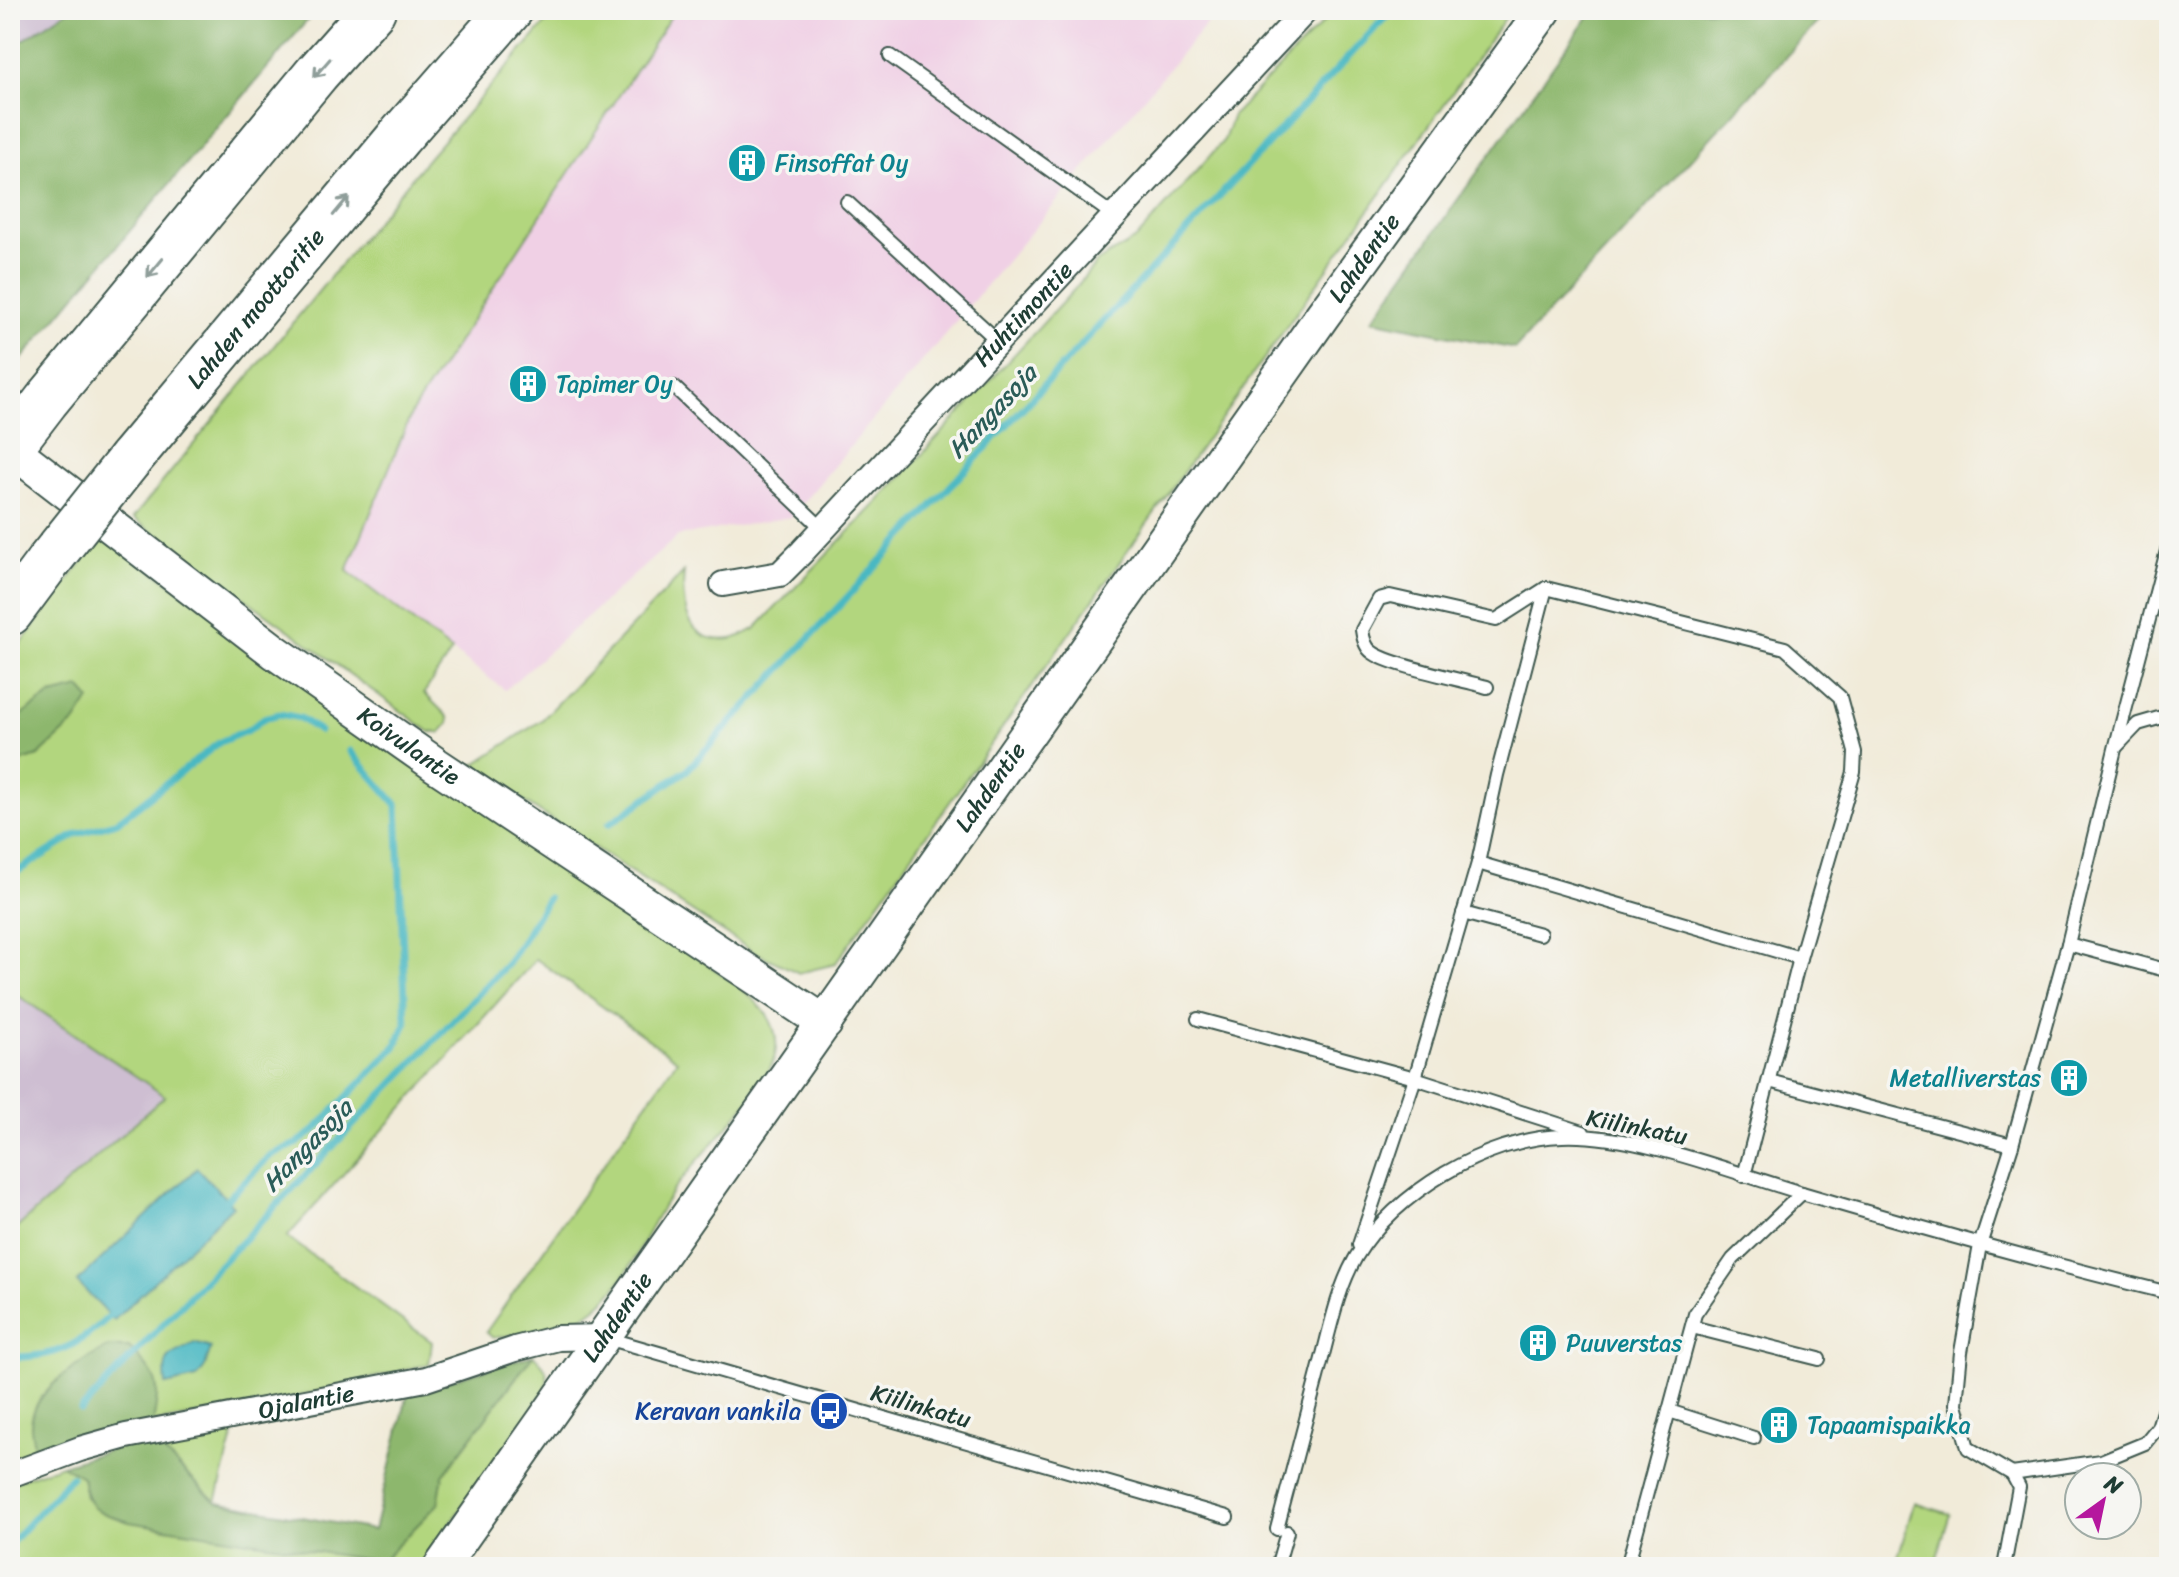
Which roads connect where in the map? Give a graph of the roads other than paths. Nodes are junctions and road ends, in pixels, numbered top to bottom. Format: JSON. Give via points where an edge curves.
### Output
{"nodes":[{"id":1,"x":373,"y":10,"type":"edge"},
{"id":2,"x":510,"y":10,"type":"edge"},
{"id":3,"x":1306,"y":10,"type":"edge"},
{"id":4,"x":1544,"y":10,"type":"edge"},
{"id":5,"x":890,"y":56,"type":"dead end"},
{"id":6,"x":847,"y":202,"type":"dead end"},
{"id":7,"x":1116,"y":217,"type":"junction"},
{"id":8,"x":998,"y":341,"type":"junction"},
{"id":9,"x":674,"y":387,"type":"dead end"},
{"id":10,"x":10,"y":448,"type":"edge"},
{"id":11,"x":823,"y":529,"type":"junction"},
{"id":12,"x":2169,"y":543,"type":"edge"},
{"id":13,"x":723,"y":584,"type":"dead end"},
{"id":14,"x":1546,"y":588,"type":"junction"},
{"id":15,"x":10,"y":613,"type":"edge"},
{"id":16,"x":1487,"y":687,"type":"dead end"},
{"id":17,"x":2169,"y":715,"type":"edge"},
{"id":18,"x":2115,"y":749,"type":"junction"},
{"id":19,"x":1478,"y":863,"type":"junction"},
{"id":20,"x":1463,"y":913,"type":"junction"},
{"id":21,"x":1540,"y":934,"type":"dead end"},
{"id":22,"x":2068,"y":944,"type":"junction"},
{"id":23,"x":1800,"y":958,"type":"junction"},
{"id":24,"x":2168,"y":970,"type":"edge"},
{"id":25,"x":1198,"y":1019,"type":"dead end"},
{"id":26,"x":825,"y":1023,"type":"junction"},
{"id":27,"x":1415,"y":1078,"type":"junction"},
{"id":28,"x":1769,"y":1081,"type":"junction"},
{"id":29,"x":1598,"y":1137,"type":"junction"},
{"id":30,"x":2012,"y":1145,"type":"junction"},
{"id":31,"x":1744,"y":1176,"type":"junction"},
{"id":32,"x":1802,"y":1193,"type":"junction"},
{"id":33,"x":1980,"y":1245,"type":"junction"},
{"id":34,"x":1355,"y":1259,"type":"junction"},
{"id":35,"x":2167,"y":1289,"type":"edge"},
{"id":36,"x":1692,"y":1327,"type":"junction"},
{"id":37,"x":604,"y":1337,"type":"junction"},
{"id":38,"x":1819,"y":1359,"type":"dead end"},
{"id":39,"x":2169,"y":1393,"type":"edge"},
{"id":40,"x":1669,"y":1411,"type":"junction"},
{"id":41,"x":1754,"y":1438,"type":"dead end"},
{"id":42,"x":2012,"y":1474,"type":"junction"},
{"id":43,"x":10,"y":1475,"type":"edge"},
{"id":44,"x":1227,"y":1517,"type":"dead end"},
{"id":45,"x":441,"y":1567,"type":"edge"},
{"id":46,"x":1277,"y":1567,"type":"edge"},
{"id":47,"x":1627,"y":1567,"type":"edge"},
{"id":48,"x":2004,"y":1567,"type":"edge"}],
"edges":[{"from":1,"to":10,"type":"highway","one_way":true},
{"from":15,"to":2,"type":"highway","name":"Lahden moottoritie","one_way":true,"bridge":true,"via":[[130,459]]},
{"from":3,"to":7,"type":"street","name":"Huhtimontie"},
{"from":4,"to":26,"type":"main road","name":"Lahdentie"},
{"from":5,"to":7,"type":"lane"},
{"from":6,"to":8,"type":"lane"},
{"from":7,"to":8,"type":"street","name":"Huhtimontie"},
{"from":8,"to":11,"type":"street","name":"Huhtimontie"},
{"from":9,"to":11,"type":"lane"},
{"from":10,"to":26,"type":"main road","name":"Koivulantie","via":[[275,652]]},
{"from":11,"to":13,"type":"street","name":"Huhtimontie","via":[[780,574]]},
{"from":12,"to":18,"type":"lane"},
{"from":14,"to":16,"type":"lane","via":[[1496,620],[1390,596],[1379,599],[1370,612],[1362,630],[1371,652]]},
{"from":14,"to":19,"type":"lane"},
{"from":14,"to":23,"type":"lane","via":[[1785,648],[1840,697],[1855,752],[1854,772]]},
{"from":17,"to":18,"type":"lane","via":[[2138,724]]},
{"from":18,"to":22,"type":"lane"},
{"from":19,"to":20,"type":"lane"},
{"from":19,"to":23,"type":"lane"},
{"from":20,"to":21,"type":"lane"},
{"from":20,"to":27,"type":"lane"},
{"from":22,"to":24,"type":"lane"},
{"from":22,"to":30,"type":"lane"},
{"from":23,"to":28,"type":"lane"},
{"from":25,"to":27,"type":"lane"},
{"from":26,"to":37,"type":"main road","name":"Lahdentie"},
{"from":27,"to":29,"type":"lane"},
{"from":27,"to":34,"type":"lane"},
{"from":28,"to":30,"type":"lane"},
{"from":28,"to":31,"type":"lane"},
{"from":29,"to":31,"type":"lane","name":"Kiilinkatu"},
{"from":29,"to":34,"type":"lane","name":"Kiilinkatu","via":[[1529,1140],[1437,1177],[1391,1212]]},
{"from":30,"to":33,"type":"lane"},
{"from":31,"to":32,"type":"lane","name":"Kiilinkatu"},
{"from":32,"to":33,"type":"lane","name":"Kiilinkatu"},
{"from":32,"to":36,"type":"lane","via":[[1733,1259],[1699,1306]]},
{"from":33,"to":35,"type":"lane","name":"Kiilinkatu"},
{"from":33,"to":42,"type":"lane","via":[[1956,1404],[1968,1448]]},
{"from":34,"to":46,"type":"lane","name":"Kiilinkatu","via":[[1337,1304]]},
{"from":36,"to":38,"type":"lane"},
{"from":36,"to":40,"type":"lane"},
{"from":37,"to":43,"type":"street","name":"Ojalantie","via":[[558,1338],[426,1379],[126,1436]]},
{"from":37,"to":44,"type":"lane","name":"Kiilinkatu"},
{"from":37,"to":45,"type":"main road","name":"Lahdentie"},
{"from":39,"to":42,"type":"lane","via":[[2158,1427],[2145,1443],[2101,1461]]},
{"from":40,"to":41,"type":"lane"},
{"from":40,"to":47,"type":"lane"},
{"from":42,"to":48,"type":"lane","via":[[2019,1487]]}]}
